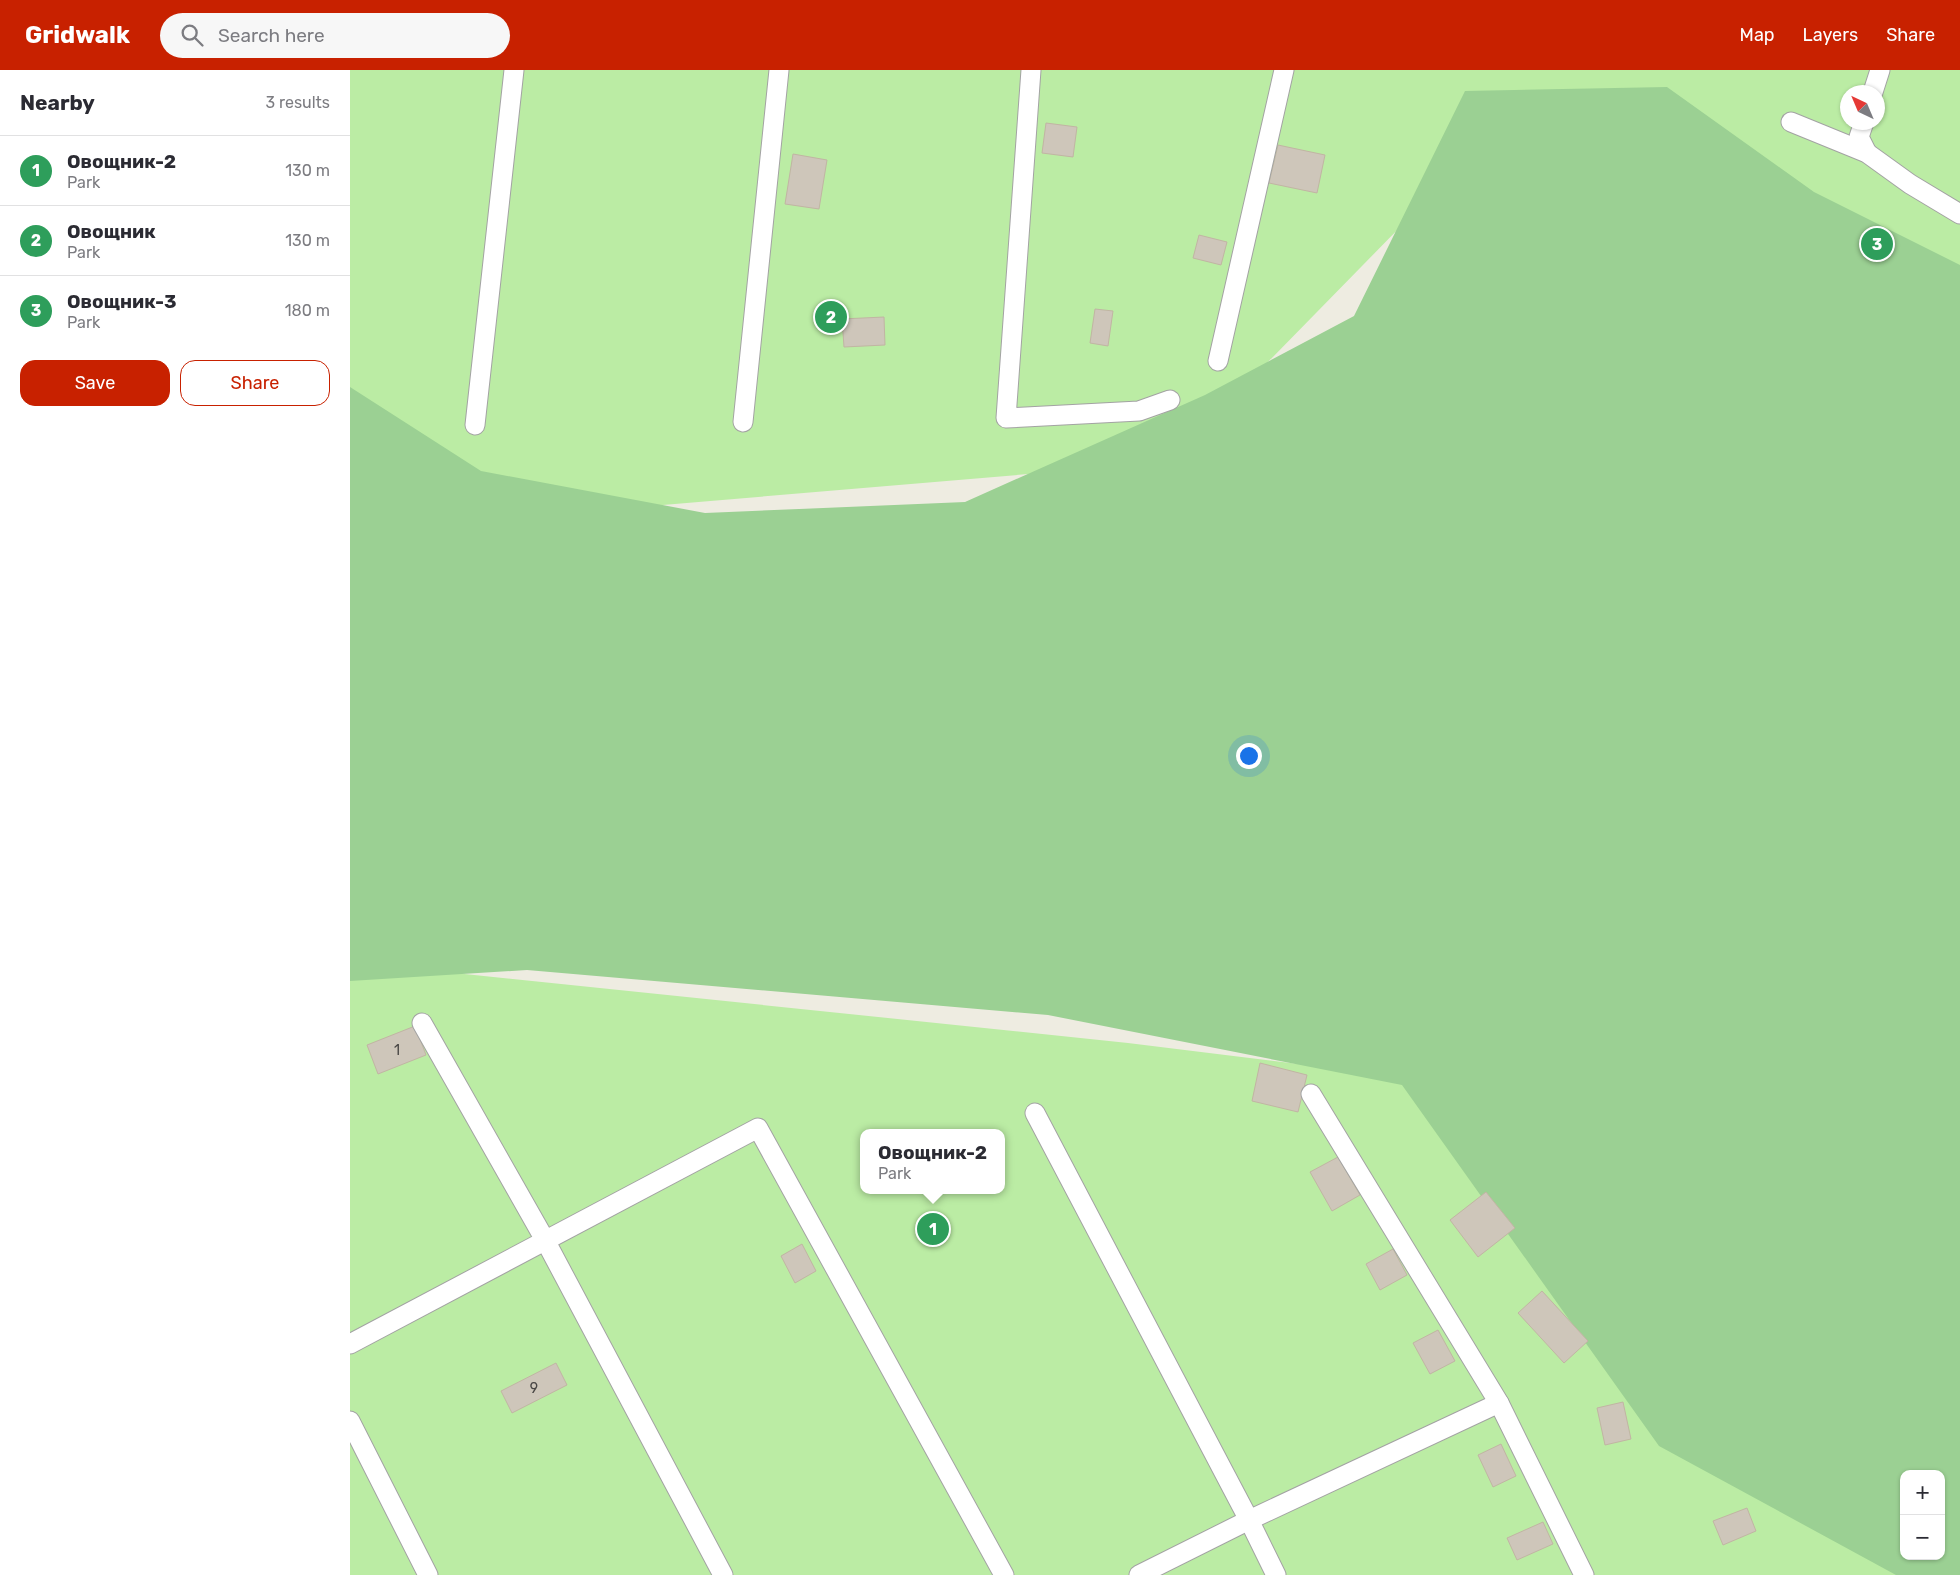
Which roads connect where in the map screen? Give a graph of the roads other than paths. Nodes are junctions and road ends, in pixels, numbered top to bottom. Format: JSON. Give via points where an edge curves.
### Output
{"nodes":[{"id":1,"x":514,"y":70,"type":"edge"},
{"id":2,"x":779,"y":70,"type":"edge"},
{"id":3,"x":1031,"y":70,"type":"edge"},
{"id":4,"x":1284,"y":70,"type":"edge"},
{"id":5,"x":1880,"y":70,"type":"edge"},
{"id":6,"x":1875,"y":85,"type":"edge"},
{"id":7,"x":1791,"y":122,"type":"dead end"},
{"id":8,"x":1862,"y":130,"type":"edge"},
{"id":9,"x":1867,"y":153,"type":"junction"},
{"id":10,"x":1960,"y":214,"type":"edge"},
{"id":11,"x":1218,"y":361,"type":"dead end"},
{"id":12,"x":1170,"y":400,"type":"dead end"},
{"id":13,"x":743,"y":422,"type":"dead end"},
{"id":14,"x":475,"y":425,"type":"dead end"},
{"id":15,"x":422,"y":1023,"type":"dead end"},
{"id":16,"x":1311,"y":1094,"type":"dead end"},
{"id":17,"x":1035,"y":1113,"type":"dead end"},
{"id":18,"x":545,"y":1240,"type":"junction"},
{"id":19,"x":350,"y":1344,"type":"edge"},
{"id":20,"x":1499,"y":1403,"type":"junction"},
{"id":21,"x":350,"y":1421,"type":"edge"},
{"id":22,"x":1249,"y":1520,"type":"junction"},
{"id":23,"x":428,"y":1575,"type":"edge"},
{"id":24,"x":723,"y":1575,"type":"edge"},
{"id":25,"x":1004,"y":1575,"type":"edge"},
{"id":26,"x":1139,"y":1575,"type":"edge"},
{"id":27,"x":1276,"y":1575,"type":"edge"},
{"id":28,"x":1584,"y":1575,"type":"edge"}],
"edges":[{"from":1,"to":14,"type":"lane"},
{"from":2,"to":13,"type":"lane"},
{"from":3,"to":12,"type":"lane","via":[[1006,418],[1139,411]]},
{"from":4,"to":11,"type":"lane"},
{"from":5,"to":6,"type":"lane"},
{"from":7,"to":9,"type":"lane"},
{"from":8,"to":9,"type":"lane","via":[[1860,137]]},
{"from":9,"to":10,"type":"lane"},
{"from":15,"to":18,"type":"lane"},
{"from":16,"to":20,"type":"lane"},
{"from":17,"to":22,"type":"lane"},
{"from":18,"to":19,"type":"lane"},
{"from":18,"to":24,"type":"lane"},
{"from":18,"to":25,"type":"lane","via":[[758,1128]]},
{"from":20,"to":22,"type":"lane"},
{"from":20,"to":28,"type":"lane"},
{"from":21,"to":23,"type":"lane"},
{"from":22,"to":26,"type":"lane"},
{"from":22,"to":27,"type":"lane"}]}
